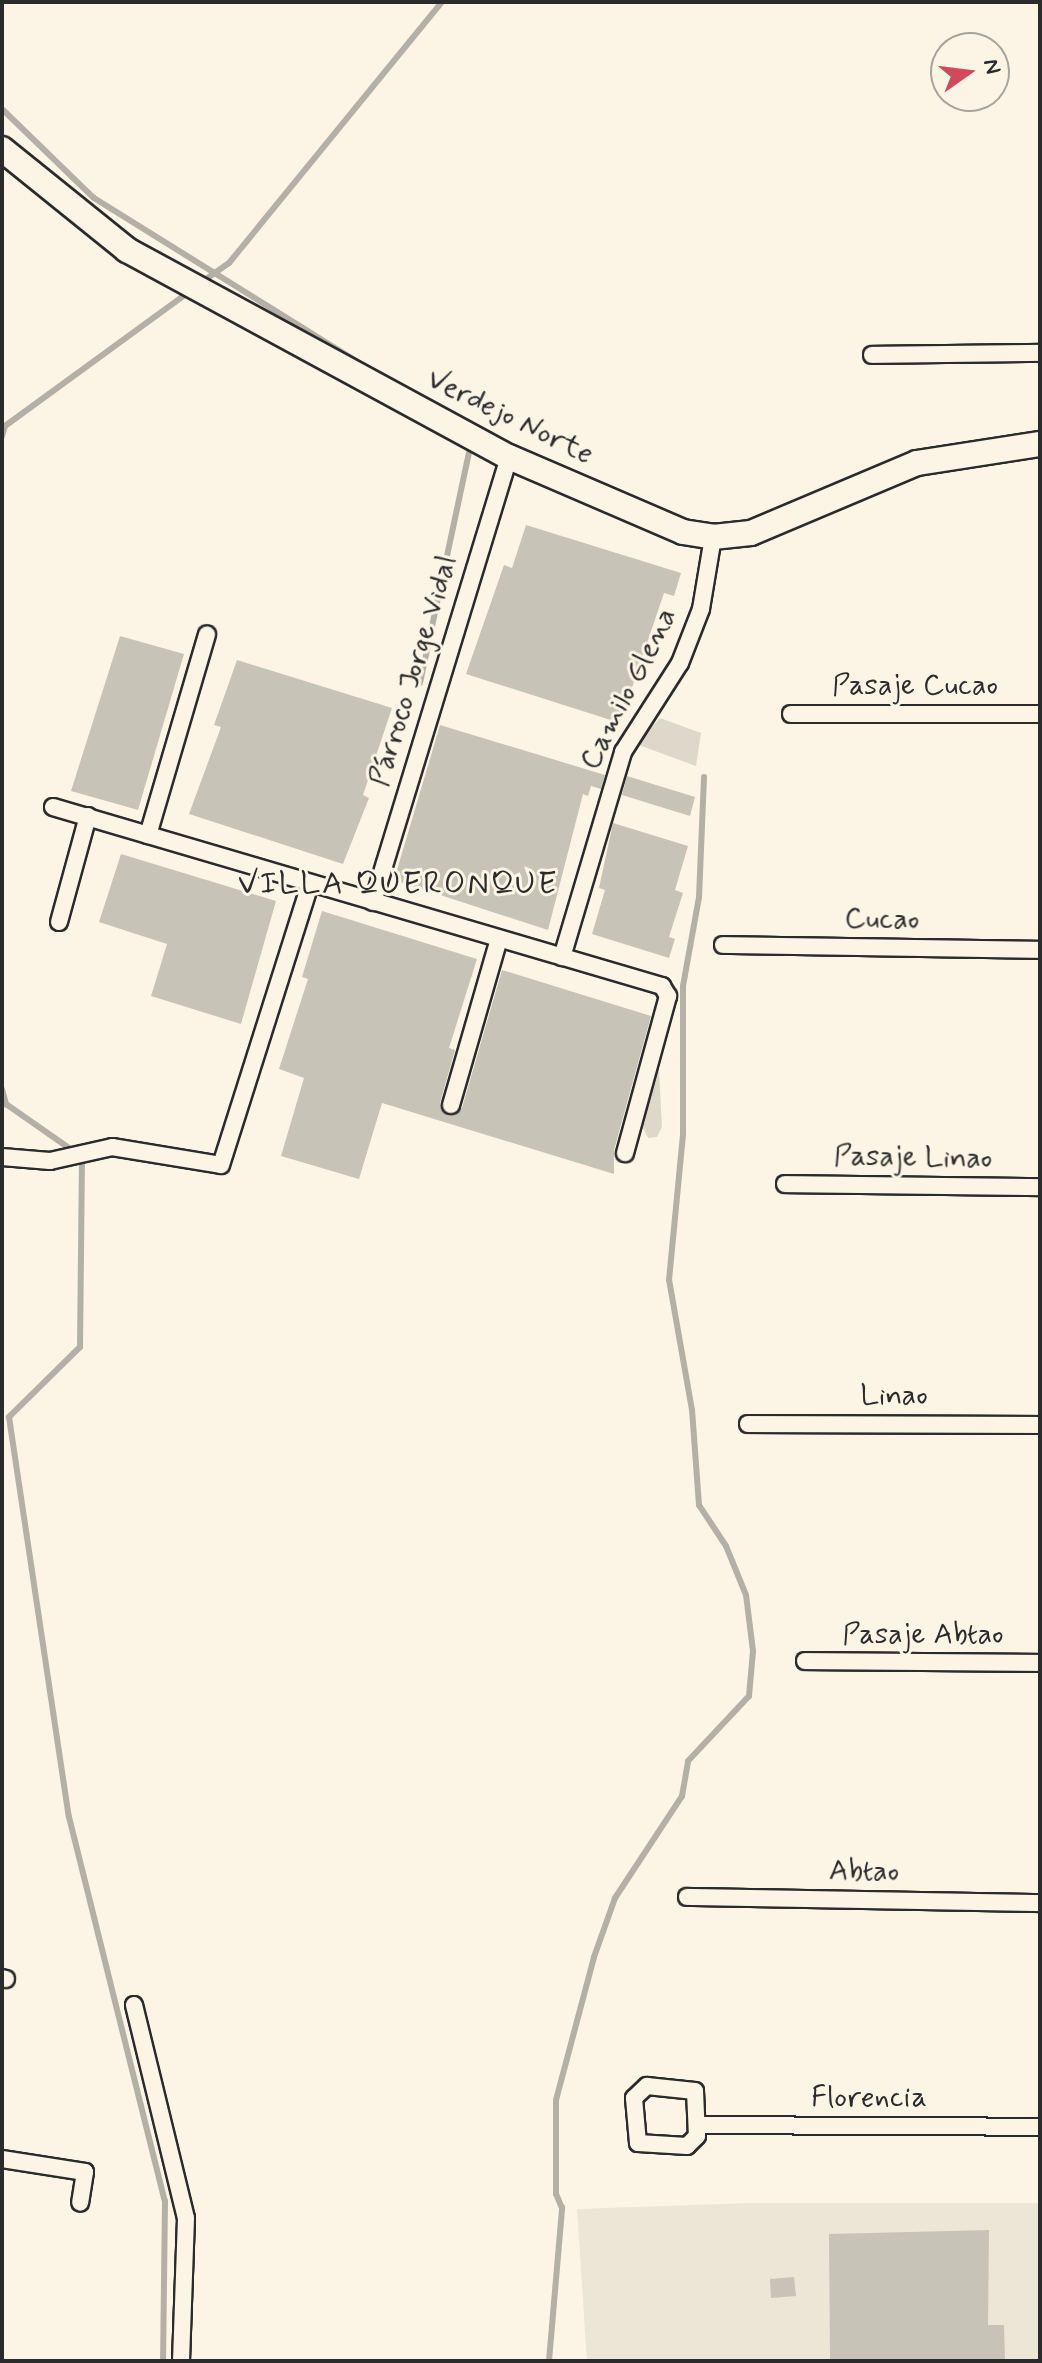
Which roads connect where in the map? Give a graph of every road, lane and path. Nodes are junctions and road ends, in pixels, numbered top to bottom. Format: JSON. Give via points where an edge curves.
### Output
{"nodes":[{"id":1,"x":2,"y":149,"type":"edge"},
{"id":2,"x":1040,"y":353,"type":"edge"},
{"id":3,"x":872,"y":355,"type":"dead end"},
{"id":4,"x":1040,"y":444,"type":"edge"},
{"id":5,"x":509,"y":457,"type":"junction"},
{"id":6,"x":713,"y":537,"type":"junction"},
{"id":7,"x":207,"y":634,"type":"dead end"},
{"id":8,"x":791,"y":714,"type":"dead end"},
{"id":9,"x":1040,"y":714,"type":"edge"},
{"id":10,"x":53,"y":807,"type":"dead end"},
{"id":11,"x":88,"y":816,"type":"junction"},
{"id":12,"x":148,"y":835,"type":"junction"},
{"id":13,"x":310,"y":885,"type":"junction"},
{"id":14,"x":373,"y":902,"type":"junction"},
{"id":15,"x":59,"y":922,"type":"dead end"},
{"id":16,"x":499,"y":939,"type":"junction"},
{"id":17,"x":723,"y":945,"type":"dead end"},
{"id":18,"x":1040,"y":950,"type":"edge"},
{"id":19,"x":562,"y":957,"type":"junction"},
{"id":20,"x":451,"y":1105,"type":"dead end"},
{"id":21,"x":625,"y":1153,"type":"dead end"},
{"id":22,"x":2,"y":1157,"type":"edge"},
{"id":23,"x":785,"y":1184,"type":"dead end"},
{"id":24,"x":1040,"y":1187,"type":"edge"},
{"id":25,"x":748,"y":1424,"type":"dead end"},
{"id":26,"x":1040,"y":1425,"type":"edge"},
{"id":27,"x":805,"y":1661,"type":"dead end"},
{"id":28,"x":1040,"y":1663,"type":"edge"},
{"id":29,"x":687,"y":1897,"type":"dead end"},
{"id":30,"x":1040,"y":1903,"type":"edge"},
{"id":31,"x":134,"y":2005,"type":"dead end"},
{"id":32,"x":697,"y":2125,"type":"junction"},
{"id":33,"x":1040,"y":2127,"type":"edge"},
{"id":34,"x":2,"y":2159,"type":"edge"},
{"id":35,"x":80,"y":2203,"type":"dead end"},
{"id":36,"x":181,"y":2361,"type":"edge"}],
"edges":[{"from":1,"to":5,"type":"street","name":"Verdejo Norte","via":[[127,250]]},
{"from":2,"to":3,"type":"street"},
{"from":4,"to":6,"type":"street","name":"Verdejo Norte","via":[[929,459],[777,526]]},
{"from":5,"to":6,"type":"street","name":"Verdejo Norte","via":[[683,532]]},
{"from":5,"to":14,"type":"street","name":"Párroco Jorge Vidal"},
{"from":6,"to":19,"type":"street","name":"Camilo Glena","via":[[701,609],[680,663],[623,752]]},
{"from":7,"to":12,"type":"street"},
{"from":8,"to":9,"type":"street","name":"Pasaje Cucao"},
{"from":10,"to":11,"type":"street"},
{"from":11,"to":12,"type":"street"},
{"from":11,"to":15,"type":"street"},
{"from":12,"to":13,"type":"street"},
{"from":13,"to":14,"type":"street"},
{"from":13,"to":22,"type":"street","via":[[221,1165],[112,1147],[50,1161]]},
{"from":14,"to":16,"type":"street"},
{"from":16,"to":19,"type":"street"},
{"from":16,"to":20,"type":"street"},
{"from":17,"to":18,"type":"street","name":"Cucao"},
{"from":19,"to":21,"type":"street","via":[[662,986],[668,996]]},
{"from":23,"to":24,"type":"street","name":"Pasaje Linao"},
{"from":25,"to":26,"type":"street","name":"Linao"},
{"from":27,"to":28,"type":"street","name":"Pasaje Abtao"},
{"from":29,"to":30,"type":"street","name":"Abtao"},
{"from":31,"to":36,"type":"street","via":[[186,2218]]},
{"from":32,"to":32,"type":"street","via":[[695,2091],[647,2086],[637,2091],[638,2143],[687,2146],[697,2136]]},
{"from":32,"to":33,"type":"street","name":"Florencia"},
{"from":34,"to":35,"type":"street","via":[[85,2172]]}]}
